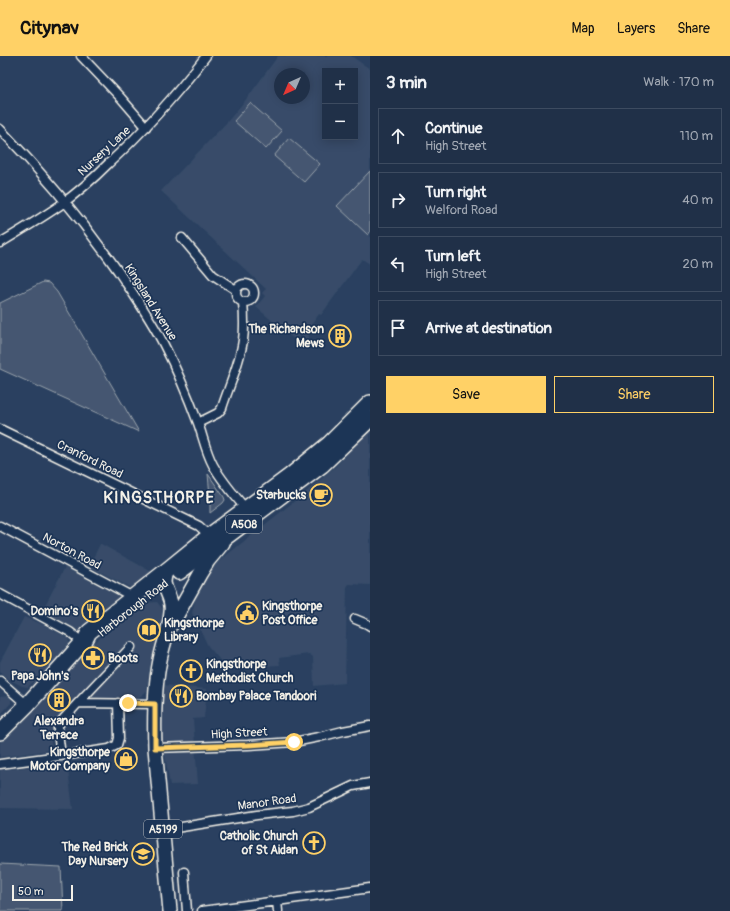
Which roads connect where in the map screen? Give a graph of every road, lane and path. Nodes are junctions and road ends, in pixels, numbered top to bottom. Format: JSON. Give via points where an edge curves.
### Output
{"nodes":[{"id":1,"x":81,"y":56,"type":"edge"},
{"id":2,"x":206,"y":56,"type":"edge"},
{"id":3,"x":146,"y":127,"type":"junction"},
{"id":4,"x":0,"y":129,"type":"edge"},
{"id":5,"x":65,"y":201,"type":"junction"},
{"id":6,"x":182,"y":238,"type":"dead end"},
{"id":7,"x":0,"y":243,"type":"edge"},
{"id":8,"x":236,"y":290,"type":"junction"},
{"id":9,"x":243,"y":302,"type":"junction"},
{"id":10,"x":370,"y":403,"type":"edge"},
{"id":11,"x":370,"y":419,"type":"edge"},
{"id":12,"x":198,"y":423,"type":"junction"},
{"id":13,"x":0,"y":429,"type":"edge"},
{"id":14,"x":249,"y":514,"type":"junction"},
{"id":15,"x":0,"y":526,"type":"edge"},
{"id":16,"x":231,"y":534,"type":"junction"},
{"id":17,"x":209,"y":536,"type":"junction"},
{"id":18,"x":165,"y":577,"type":"junction"},
{"id":19,"x":0,"y":594,"type":"edge"},
{"id":20,"x":133,"y":597,"type":"junction"},
{"id":21,"x":355,"y":619,"type":"dead end"},
{"id":22,"x":370,"y":626,"type":"edge"},
{"id":23,"x":167,"y":632,"type":"junction"},
{"id":24,"x":84,"y":641,"type":"junction"},
{"id":25,"x":131,"y":648,"type":"dead end"},
{"id":26,"x":0,"y":681,"type":"edge"},
{"id":27,"x":78,"y":703,"type":"junction"},
{"id":28,"x":118,"y":703,"type":"junction"},
{"id":29,"x":155,"y":704,"type":"junction"},
{"id":30,"x":27,"y":705,"type":"junction"},
{"id":31,"x":370,"y":726,"type":"edge"},
{"id":32,"x":0,"y":732,"type":"edge"},
{"id":33,"x":155,"y":748,"type":"junction"},
{"id":34,"x":61,"y":756,"type":"junction"},
{"id":35,"x":0,"y":764,"type":"edge"},
{"id":36,"x":370,"y":783,"type":"edge"},
{"id":37,"x":163,"y":830,"type":"junction"},
{"id":38,"x":184,"y":872,"type":"dead end"},
{"id":39,"x":370,"y":888,"type":"edge"},
{"id":40,"x":277,"y":901,"type":"junction"},
{"id":41,"x":170,"y":911,"type":"edge"},
{"id":42,"x":187,"y":911,"type":"edge"},
{"id":43,"x":202,"y":911,"type":"edge"},
{"id":44,"x":278,"y":911,"type":"edge"}],
"edges":[{"from":1,"to":3,"type":"street"},
{"from":2,"to":3,"type":"street","name":"Nursery Lane"},
{"from":3,"to":5,"type":"street","name":"Nursery Lane","via":[[103,170]]},
{"from":4,"to":5,"type":"street","name":"Kingsland Avenue"},
{"from":5,"to":7,"type":"street","name":"Nursery Lane"},
{"from":5,"to":12,"type":"street","name":"Kingsland Avenue","via":[[100,246],[145,312],[164,344]]},
{"from":6,"to":8,"type":"street","via":[[212,275]]},
{"from":8,"to":9,"type":"street","via":[[238,299]]},
{"from":8,"to":9,"type":"street","via":[[245,283],[253,288],[253,297]]},
{"from":9,"to":12,"type":"street","via":[[244,339],[222,408],[218,413]]},
{"from":10,"to":14,"type":"highway","name":"Harborough Road","number":"A508","via":[[329,444]]},
{"from":11,"to":14,"type":"highway","name":"Harborough Road","number":"A508","via":[[322,465]]},
{"from":12,"to":14,"type":"street","name":"Kingsland Avenue","via":[[218,474]]},
{"from":13,"to":17,"type":"street","name":"Cranford Road","via":[[199,526]]},
{"from":14,"to":16,"type":"highway","name":"Harborough Road","number":"A508"},
{"from":14,"to":17,"type":"highway","name":"Harborough Road","number":"A508"},
{"from":15,"to":20,"type":"street","name":"Norton Road"},
{"from":16,"to":18,"type":"highway","name":"Harborough Road","number":"A508"},
{"from":16,"to":23,"type":"main road","number":"A5199","via":[[204,567]]},
{"from":17,"to":18,"type":"highway","name":"Harborough Road","number":"A508"},
{"from":18,"to":20,"type":"highway","name":"Harborough Road","number":"A508"},
{"from":18,"to":23,"type":"main road","number":"A5199","via":[[172,608]]},
{"from":18,"to":24,"type":"highway","name":"Harborough Road","number":"A508","via":[[101,633]]},
{"from":19,"to":24,"type":"street"},
{"from":20,"to":24,"type":"highway","name":"Harborough Road","number":"A508","via":[[89,632]]},
{"from":21,"to":22,"type":"street"},
{"from":23,"to":29,"type":"main road","number":"A5199","via":[[158,667]]},
{"from":24,"to":30,"type":"highway","number":"A508"},
{"from":25,"to":27,"type":"street"},
{"from":26,"to":30,"type":"street"},
{"from":27,"to":28,"type":"street"},
{"from":27,"to":34,"type":"street","via":[[58,725]]},
{"from":28,"to":29,"type":"street"},
{"from":28,"to":34,"type":"street","via":[[117,745],[109,749]]},
{"from":29,"to":33,"type":"main road","number":"A5199"},
{"from":30,"to":32,"type":"highway","number":"A508"},
{"from":31,"to":33,"type":"street","name":"High Street","via":[[294,742]]},
{"from":33,"to":37,"type":"main road","number":"A5199"},
{"from":34,"to":35,"type":"street"},
{"from":36,"to":37,"type":"street","name":"Manor Road","via":[[353,786],[309,807],[293,811]]},
{"from":37,"to":41,"type":"main road","number":"A5199"},
{"from":38,"to":42,"type":"street"},
{"from":39,"to":40,"type":"street"},
{"from":40,"to":43,"type":"street"},
{"from":40,"to":44,"type":"street"}]}
